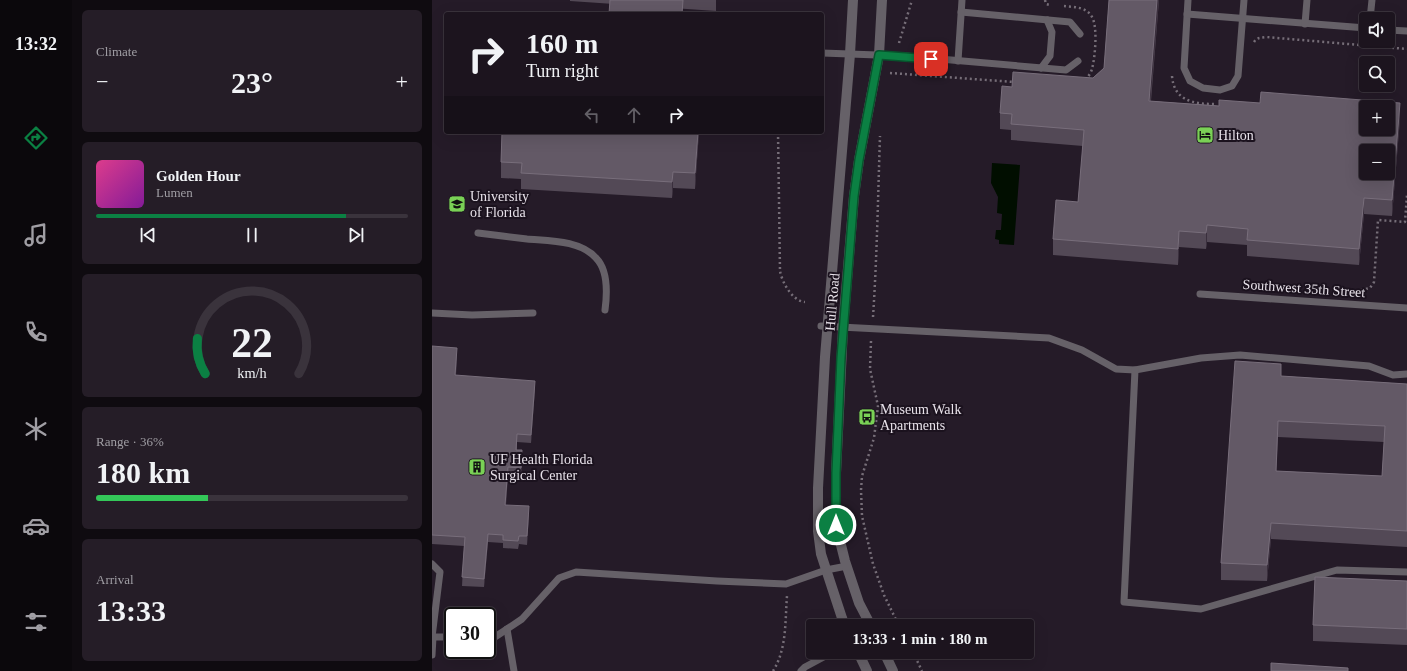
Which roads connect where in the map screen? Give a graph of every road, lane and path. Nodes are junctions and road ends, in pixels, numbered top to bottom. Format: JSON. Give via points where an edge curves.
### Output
{"nodes":[{"id":1,"x":853,"y":0,"type":"edge"},
{"id":2,"x":882,"y":0,"type":"edge"},
{"id":3,"x":912,"y":0,"type":"edge"},
{"id":4,"x":962,"y":0,"type":"edge"},
{"id":5,"x":1188,"y":0,"type":"edge"},
{"id":6,"x":1244,"y":0,"type":"edge"},
{"id":7,"x":1307,"y":0,"type":"edge"},
{"id":8,"x":1372,"y":0,"type":"edge"},
{"id":9,"x":961,"y":12,"type":"junction"},
{"id":10,"x":1371,"y":12,"type":"edge"},
{"id":11,"x":1187,"y":14,"type":"junction"},
{"id":12,"x":1243,"y":19,"type":"junction"},
{"id":13,"x":1047,"y":20,"type":"junction"},
{"id":14,"x":1305,"y":24,"type":"junction"},
{"id":15,"x":1359,"y":28,"type":"edge"},
{"id":16,"x":1395,"y":30,"type":"edge"},
{"id":17,"x":1407,"y":31,"type":"edge"},
{"id":18,"x":1080,"y":34,"type":"dead end"},
{"id":19,"x":901,"y":36,"type":"dead end"},
{"id":20,"x":1253,"y":47,"type":"dead end"},
{"id":21,"x":1407,"y":49,"type":"edge"},
{"id":22,"x":824,"y":54,"type":"edge"},
{"id":23,"x":850,"y":54,"type":"junction"},
{"id":24,"x":879,"y":55,"type":"junction"},
{"id":25,"x":958,"y":61,"type":"junction"},
{"id":26,"x":1078,"y":62,"type":"dead end"},
{"id":27,"x":1041,"y":68,"type":"junction"},
{"id":28,"x":890,"y":69,"type":"dead end"},
{"id":29,"x":1172,"y":74,"type":"dead end"},
{"id":30,"x":887,"y":78,"type":"dead end"},
{"id":31,"x":1217,"y":104,"type":"edge"},
{"id":32,"x":778,"y":134,"type":"edge"},
{"id":33,"x":880,"y":134,"type":"dead end"},
{"id":34,"x":1407,"y":195,"type":"edge"},
{"id":35,"x":478,"y":233,"type":"dead end"},
{"id":36,"x":1354,"y":290,"type":"dead end"},
{"id":37,"x":1200,"y":294,"type":"dead end"},
{"id":38,"x":805,"y":302,"type":"dead end"},
{"id":39,"x":1407,"y":308,"type":"edge"},
{"id":40,"x":605,"y":310,"type":"dead end"},
{"id":41,"x":432,"y":313,"type":"edge"},
{"id":42,"x":533,"y":313,"type":"dead end"},
{"id":43,"x":873,"y":317,"type":"dead end"},
{"id":44,"x":824,"y":326,"type":"junction"},
{"id":45,"x":843,"y":328,"type":"junction"},
{"id":46,"x":871,"y":340,"type":"dead end"},
{"id":47,"x":1135,"y":370,"type":"junction"},
{"id":48,"x":1407,"y":374,"type":"edge"},
{"id":49,"x":432,"y":564,"type":"edge"},
{"id":50,"x":847,"y":566,"type":"junction"},
{"id":51,"x":826,"y":570,"type":"junction"},
{"id":52,"x":1407,"y":572,"type":"edge"},
{"id":53,"x":787,"y":595,"type":"dead end"},
{"id":54,"x":434,"y":608,"type":"edge"},
{"id":55,"x":842,"y":619,"type":"edge"},
{"id":56,"x":867,"y":619,"type":"edge"},
{"id":57,"x":896,"y":619,"type":"edge"},
{"id":58,"x":507,"y":629,"type":"junction"},
{"id":59,"x":496,"y":636,"type":"edge"},
{"id":60,"x":432,"y":637,"type":"edge"},
{"id":61,"x":444,"y":638,"type":"edge"},
{"id":62,"x":432,"y":655,"type":"edge"},
{"id":63,"x":820,"y":659,"type":"edge"},
{"id":64,"x":862,"y":659,"type":"edge"},
{"id":65,"x":887,"y":659,"type":"edge"},
{"id":66,"x":916,"y":659,"type":"edge"},
{"id":67,"x":514,"y":671,"type":"edge"},
{"id":68,"x":773,"y":671,"type":"edge"},
{"id":69,"x":801,"y":671,"type":"edge"},
{"id":70,"x":868,"y":671,"type":"edge"},
{"id":71,"x":893,"y":671,"type":"edge"},
{"id":72,"x":922,"y":671,"type":"edge"}],
"edges":[{"from":1,"to":23,"type":"street","name":"Hull Road"},
{"from":2,"to":24,"type":"street","name":"Hull Road"},
{"from":3,"to":19,"type":"path"},
{"from":4,"to":9,"type":"lane"},
{"from":5,"to":11,"type":"lane"},
{"from":6,"to":12,"type":"lane"},
{"from":7,"to":14,"type":"lane"},
{"from":8,"to":10,"type":"lane"},
{"from":9,"to":13,"type":"lane"},
{"from":9,"to":25,"type":"lane"},
{"from":11,"to":12,"type":"lane"},
{"from":11,"to":12,"type":"lane","via":[[1184,68],[1190,82],[1203,88],[1220,90],[1232,86],[1238,76]]},
{"from":12,"to":14,"type":"lane"},
{"from":13,"to":18,"type":"lane","via":[[1070,22]]},
{"from":13,"to":27,"type":"lane","via":[[1052,32],[1050,56]]},
{"from":14,"to":15,"type":"lane"},
{"from":16,"to":17,"type":"lane"},
{"from":20,"to":21,"type":"path","via":[[1256,39],[1266,38]]},
{"from":22,"to":23,"type":"lane"},
{"from":23,"to":24,"type":"lane"},
{"from":23,"to":44,"type":"street","name":"Hull Road"},
{"from":24,"to":25,"type":"lane"},
{"from":24,"to":45,"type":"street","name":"Hull Road","via":[[854,196]]},
{"from":25,"to":27,"type":"lane"},
{"from":26,"to":27,"type":"lane","via":[[1066,70]]},
{"from":28,"to":30,"type":"path"},
{"from":29,"to":31,"type":"path","via":[[1174,87],[1186,100]]},
{"from":32,"to":38,"type":"path","via":[[780,270],[782,279],[794,298]]},
{"from":33,"to":43,"type":"path"},
{"from":34,"to":36,"type":"path","via":[[1405,222],[1378,220],[1372,286],[1366,290]]},
{"from":35,"to":40,"type":"lane","via":[[567,243],[587,250],[598,258],[604,273],[607,294]]},
{"from":37,"to":39,"type":"lane","name":"Southwest 35th Street"},
{"from":41,"to":42,"type":"lane"},
{"from":44,"to":45,"type":"lane"},
{"from":44,"to":51,"type":"street","name":"Hull Road","via":[[818,531]]},
{"from":45,"to":47,"type":"lane","via":[[1049,338],[1082,350],[1116,369]]},
{"from":45,"to":50,"type":"street","name":"Hull Road","via":[[836,525]]},
{"from":46,"to":57,"type":"path","via":[[870,369],[878,406],[874,438],[862,476],[862,516],[873,564]]},
{"from":47,"to":48,"type":"lane","via":[[1201,358],[1240,355],[1368,366],[1393,375]]},
{"from":47,"to":52,"type":"lane","via":[[1124,602],[1201,609],[1337,570]]},
{"from":49,"to":54,"type":"lane","via":[[440,572]]},
{"from":50,"to":51,"type":"lane"},
{"from":50,"to":56,"type":"street","name":"Hull Road","via":[[859,603]]},
{"from":51,"to":55,"type":"street","name":"Hull Road"},
{"from":51,"to":58,"type":"lane","via":[[786,584],[576,572],[559,578],[522,619]]},
{"from":53,"to":68,"type":"path","via":[[783,644]]},
{"from":54,"to":60,"type":"lane"},
{"from":58,"to":59,"type":"lane"},
{"from":58,"to":67,"type":"lane"},
{"from":60,"to":61,"type":"lane"},
{"from":60,"to":62,"type":"lane"},
{"from":63,"to":69,"type":"lane"},
{"from":64,"to":70,"type":"street"},
{"from":65,"to":71,"type":"street"},
{"from":66,"to":72,"type":"path"}]}
